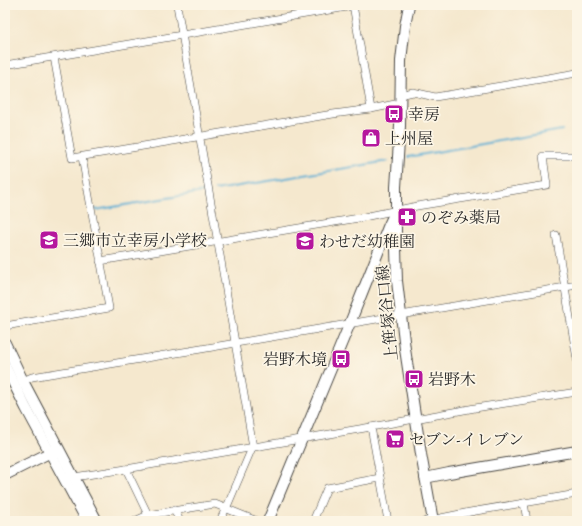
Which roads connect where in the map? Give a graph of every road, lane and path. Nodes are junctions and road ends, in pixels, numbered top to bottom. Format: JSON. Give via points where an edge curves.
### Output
{"nodes":[{"id":1,"x":177,"y":5,"type":"edge"},
{"id":2,"x":355,"y":5,"type":"edge"},
{"id":3,"x":409,"y":5,"type":"edge"},
{"id":4,"x":182,"y":35,"type":"junction"},
{"id":5,"x":54,"y":57,"type":"junction"},
{"id":6,"x":5,"y":65,"type":"edge"},
{"id":7,"x":577,"y":73,"type":"edge"},
{"id":8,"x":400,"y":99,"type":"junction"},
{"id":9,"x":371,"y":109,"type":"junction"},
{"id":10,"x":200,"y":137,"type":"junction"},
{"id":11,"x":577,"y":156,"type":"edge"},
{"id":12,"x":82,"y":157,"type":"junction"},
{"id":13,"x":396,"y":210,"type":"junction"},
{"id":14,"x":556,"y":235,"type":"dead end"},
{"id":15,"x":217,"y":241,"type":"junction"},
{"id":16,"x":100,"y":261,"type":"junction"},
{"id":17,"x":577,"y":285,"type":"edge"},
{"id":18,"x":564,"y":287,"type":"junction"},
{"id":19,"x":401,"y":315,"type":"junction"},
{"id":20,"x":350,"y":323,"type":"junction"},
{"id":21,"x":5,"y":326,"type":"edge"},
{"id":22,"x":5,"y":343,"type":"edge"},
{"id":23,"x":236,"y":343,"type":"junction"},
{"id":24,"x":577,"y":359,"type":"edge"},
{"id":25,"x":5,"y":366,"type":"edge"},
{"id":26,"x":23,"y":381,"type":"junction"},
{"id":27,"x":577,"y":392,"type":"edge"},
{"id":28,"x":416,"y":419,"type":"junction"},
{"id":29,"x":371,"y":427,"type":"junction"},
{"id":30,"x":302,"y":439,"type":"junction"},
{"id":31,"x":252,"y":447,"type":"junction"},
{"id":32,"x":54,"y":450,"type":"junction"},
{"id":33,"x":577,"y":451,"type":"edge"},
{"id":34,"x":126,"y":469,"type":"junction"},
{"id":35,"x":5,"y":475,"type":"edge"},
{"id":36,"x":74,"y":477,"type":"junction"},
{"id":37,"x":380,"y":478,"type":"junction"},
{"id":38,"x":425,"y":478,"type":"junction"},
{"id":39,"x":577,"y":494,"type":"edge"},
{"id":40,"x":524,"y":503,"type":"junction"},
{"id":41,"x":226,"y":509,"type":"junction"},
{"id":42,"x":174,"y":510,"type":"junction"},
{"id":43,"x":150,"y":518,"type":"edge"},
{"id":44,"x":431,"y":520,"type":"edge"},
{"id":45,"x":87,"y":521,"type":"edge"},
{"id":46,"x":97,"y":521,"type":"edge"},
{"id":47,"x":135,"y":521,"type":"edge"},
{"id":48,"x":180,"y":521,"type":"edge"},
{"id":49,"x":220,"y":521,"type":"edge"},
{"id":50,"x":257,"y":521,"type":"edge"},
{"id":51,"x":268,"y":521,"type":"edge"},
{"id":52,"x":313,"y":521,"type":"edge"},
{"id":53,"x":388,"y":521,"type":"edge"},
{"id":54,"x":527,"y":521,"type":"edge"}],
"edges":[{"from":1,"to":4,"type":"street"},
{"from":2,"to":4,"type":"street"},
{"from":2,"to":9,"type":"street"},
{"from":3,"to":8,"type":"street","name":"上笹塚谷口線","via":[[401,61]]},
{"from":4,"to":5,"type":"street"},
{"from":4,"to":10,"type":"street"},
{"from":5,"to":6,"type":"street"},
{"from":5,"to":12,"type":"street","via":[[72,158]]},
{"from":7,"to":8,"type":"street","via":[[435,97],[413,92]]},
{"from":8,"to":9,"type":"street"},
{"from":8,"to":13,"type":"street","name":"上笹塚谷口線"},
{"from":9,"to":10,"type":"street"},
{"from":10,"to":12,"type":"street"},
{"from":10,"to":15,"type":"street"},
{"from":11,"to":13,"type":"street","via":[[542,156],[547,185]]},
{"from":12,"to":16,"type":"street"},
{"from":13,"to":15,"type":"street"},
{"from":13,"to":19,"type":"street","name":"上笹塚谷口線","via":[[397,281]]},
{"from":13,"to":20,"type":"street"},
{"from":14,"to":18,"type":"street"},
{"from":15,"to":16,"type":"street"},
{"from":15,"to":23,"type":"street"},
{"from":16,"to":21,"type":"street","via":[[109,308]]},
{"from":17,"to":18,"type":"street"},
{"from":18,"to":19,"type":"street"},
{"from":18,"to":24,"type":"street"},
{"from":19,"to":20,"type":"street"},
{"from":19,"to":28,"type":"street","name":"上笹塚谷口線"},
{"from":20,"to":23,"type":"street"},
{"from":20,"to":30,"type":"street"},
{"from":22,"to":26,"type":"street"},
{"from":23,"to":26,"type":"street","via":[[32,377]]},
{"from":23,"to":31,"type":"street"},
{"from":25,"to":32,"type":"street"},
{"from":26,"to":32,"type":"street"},
{"from":27,"to":28,"type":"street"},
{"from":28,"to":29,"type":"street"},
{"from":28,"to":38,"type":"street","name":"上笹塚谷口線"},
{"from":29,"to":30,"type":"street"},
{"from":29,"to":37,"type":"street"},
{"from":30,"to":31,"type":"street"},
{"from":30,"to":51,"type":"street"},
{"from":31,"to":34,"type":"street"},
{"from":31,"to":41,"type":"street"},
{"from":32,"to":35,"type":"street"},
{"from":32,"to":36,"type":"street"},
{"from":32,"to":45,"type":"street"},
{"from":33,"to":38,"type":"street"},
{"from":34,"to":36,"type":"street"},
{"from":34,"to":43,"type":"street"},
{"from":36,"to":46,"type":"street"},
{"from":37,"to":52,"type":"street","via":[[327,488]]},
{"from":37,"to":53,"type":"street"},
{"from":38,"to":44,"type":"street","name":"上笹塚谷口線"},
{"from":39,"to":40,"type":"street"},
{"from":40,"to":44,"type":"street"},
{"from":40,"to":54,"type":"street"},
{"from":41,"to":42,"type":"street","via":[[215,504]]},
{"from":41,"to":49,"type":"street"},
{"from":41,"to":50,"type":"street"},
{"from":42,"to":43,"type":"street"},
{"from":42,"to":48,"type":"street"},
{"from":43,"to":47,"type":"street"}]}
